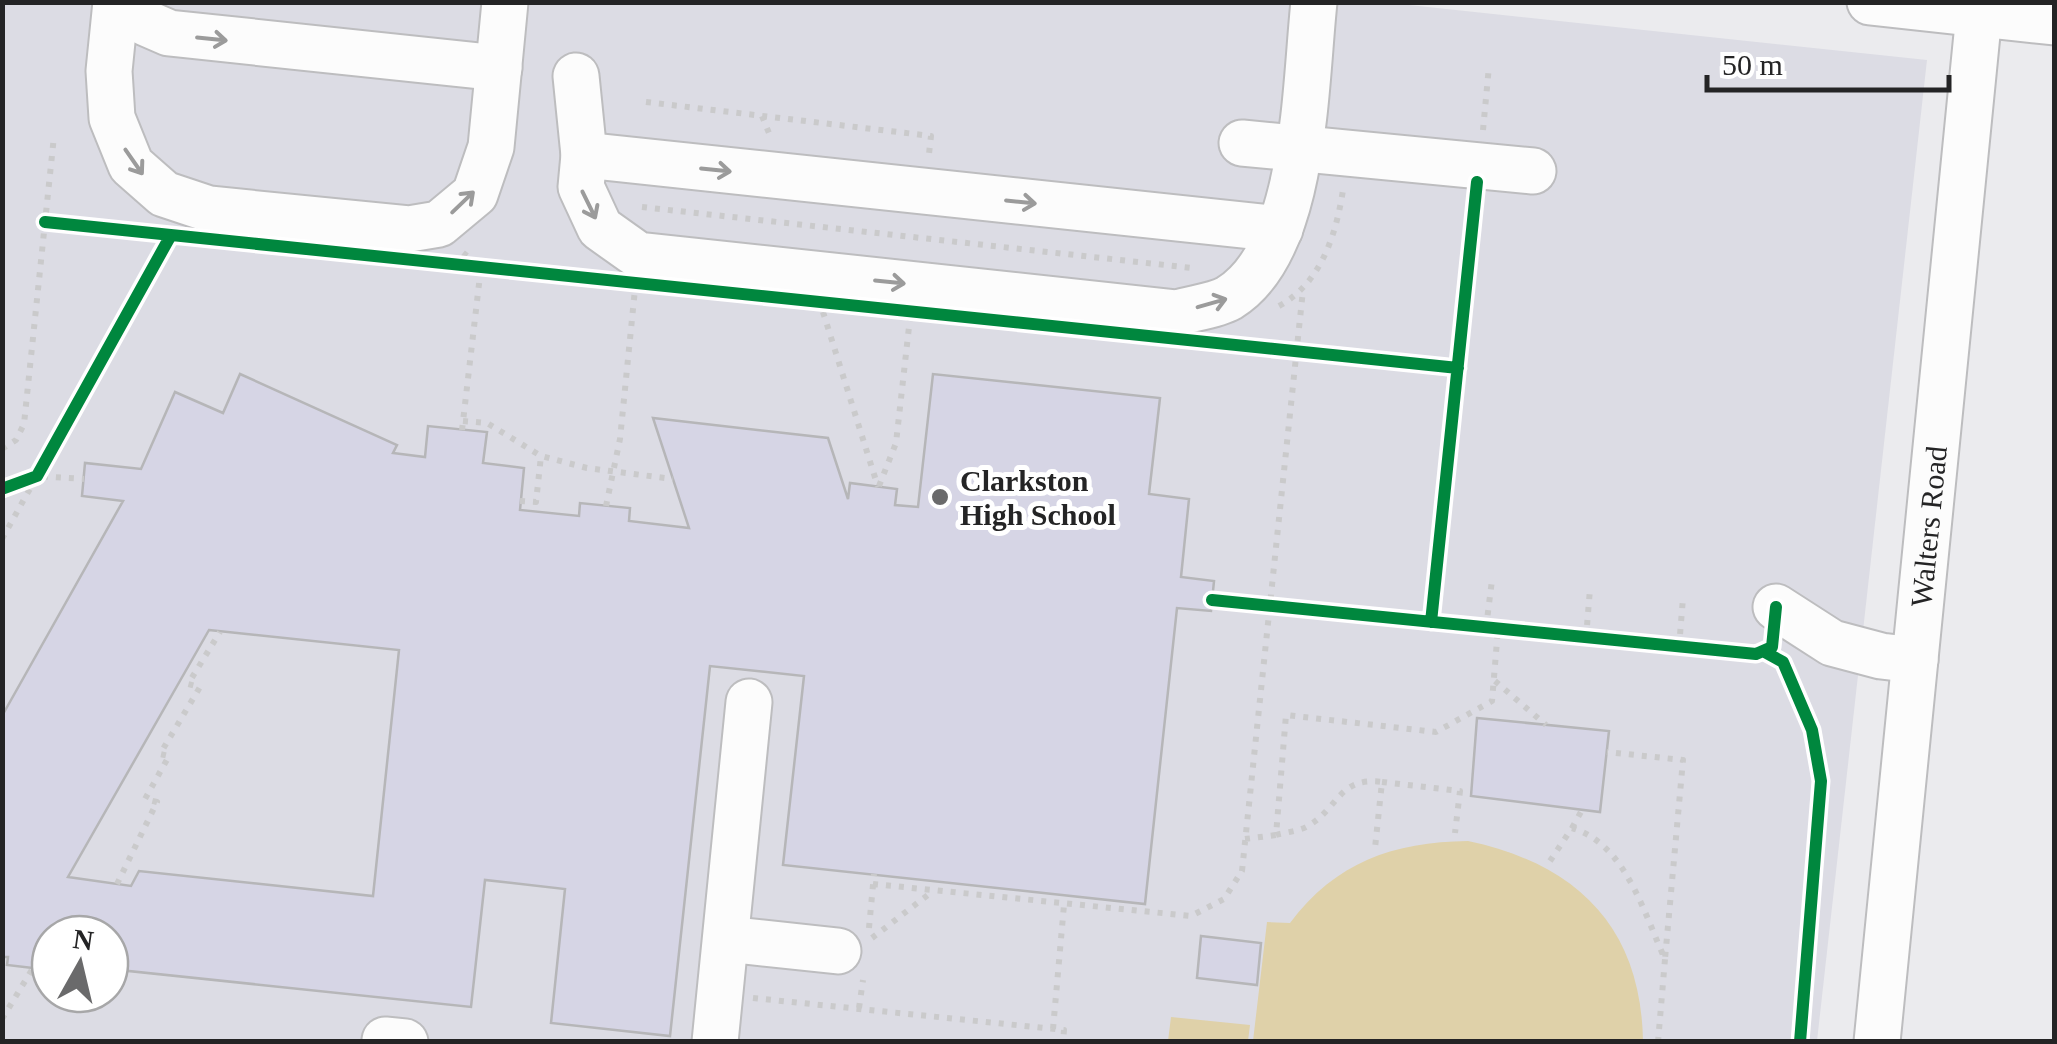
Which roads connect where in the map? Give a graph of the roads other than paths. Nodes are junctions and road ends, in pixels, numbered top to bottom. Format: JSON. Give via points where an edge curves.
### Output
{"nodes":[{"id":1,"x":116,"y":2,"type":"edge"},
{"id":2,"x":125,"y":2,"type":"edge"},
{"id":3,"x":505,"y":2,"type":"edge"},
{"id":4,"x":1314,"y":2,"type":"edge"},
{"id":5,"x":1870,"y":2,"type":"edge"},
{"id":6,"x":1979,"y":14,"type":"junction"},
{"id":7,"x":2054,"y":22,"type":"edge"},
{"id":8,"x":498,"y":68,"type":"junction"},
{"id":9,"x":576,"y":76,"type":"dead end"},
{"id":10,"x":1242,"y":142,"type":"dead end"},
{"id":11,"x":1298,"y":148,"type":"junction"},
{"id":12,"x":584,"y":155,"type":"junction"},
{"id":13,"x":1533,"y":172,"type":"dead end"},
{"id":14,"x":1280,"y":229,"type":"junction"},
{"id":15,"x":1776,"y":606,"type":"dead end"},
{"id":16,"x":1914,"y":660,"type":"junction"},
{"id":17,"x":749,"y":702,"type":"dead end"},
{"id":18,"x":726,"y":939,"type":"junction"},
{"id":19,"x":852,"y":946,"type":"road end"},
{"id":20,"x":715,"y":1042,"type":"edge"},
{"id":21,"x":1876,"y":1042,"type":"edge"}],
"edges":[{"from":1,"to":8,"type":"street","one_way":true,"via":[[112,118],[130,164],[164,194],[209,209],[409,229],[439,224],[475,194],[491,147]]},
{"from":2,"to":8,"type":"street","one_way":true,"via":[[146,23],[169,33]]},
{"from":3,"to":8,"type":"street"},
{"from":4,"to":11,"type":"street"},
{"from":5,"to":6,"type":"street"},
{"from":6,"to":7,"type":"street"},
{"from":6,"to":16,"type":"street","name":"Walters Road"},
{"from":9,"to":12,"type":"street"},
{"from":10,"to":11,"type":"street"},
{"from":11,"to":13,"type":"street"},
{"from":11,"to":14,"type":"street"},
{"from":12,"to":14,"type":"street","one_way":true},
{"from":12,"to":14,"type":"street","one_way":true,"via":[[581,187],[600,228],[638,255],[1158,311],[1227,300],[1258,274]]},
{"from":15,"to":16,"type":"street","via":[[1832,643]]},
{"from":16,"to":21,"type":"street","name":"Walters Road"},
{"from":17,"to":18,"type":"street"},
{"from":18,"to":19,"type":"street"},
{"from":18,"to":20,"type":"street"}]}
